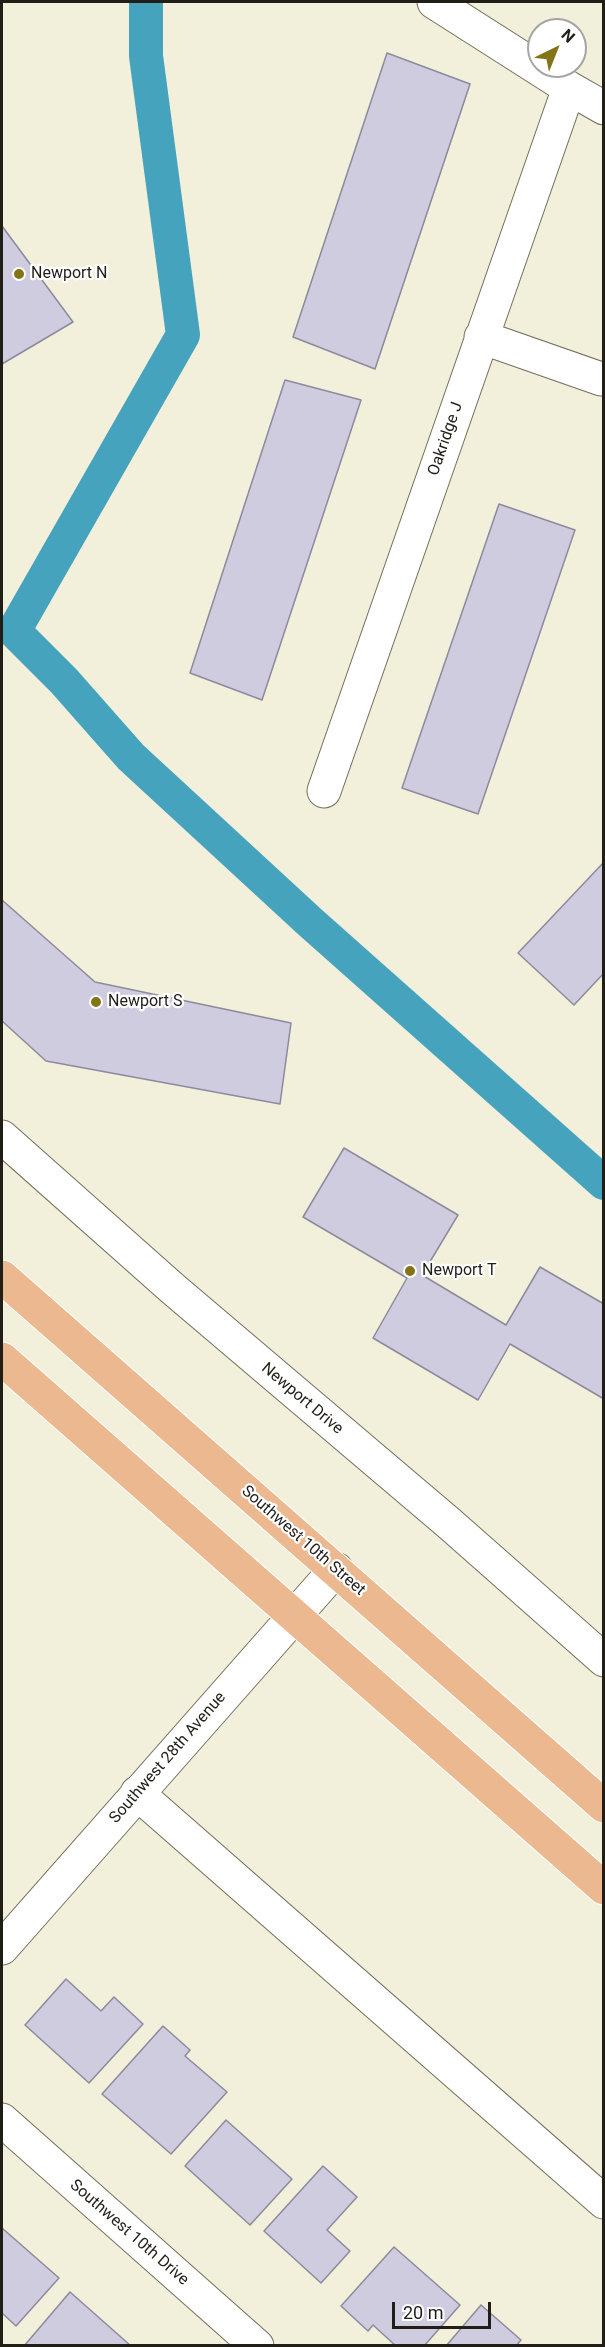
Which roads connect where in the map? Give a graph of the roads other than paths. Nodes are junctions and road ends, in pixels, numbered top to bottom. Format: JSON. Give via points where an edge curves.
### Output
{"nodes":[{"id":1,"x":434,"y":2,"type":"edge"},
{"id":2,"x":569,"y":88,"type":"junction"},
{"id":3,"x":603,"y":108,"type":"edge"},
{"id":4,"x":481,"y":337,"type":"junction"},
{"id":5,"x":603,"y":378,"type":"edge"},
{"id":6,"x":324,"y":790,"type":"dead end"},
{"id":7,"x":2,"y":1137,"type":"edge"},
{"id":8,"x":2,"y":1277,"type":"edge"},
{"id":9,"x":2,"y":1359,"type":"edge"},
{"id":10,"x":336,"y":1569,"type":"junction"},
{"id":11,"x":293,"y":1616,"type":"junction"},
{"id":12,"x":603,"y":1660,"type":"edge"},
{"id":13,"x":137,"y":1793,"type":"junction"},
{"id":14,"x":603,"y":1806,"type":"edge"},
{"id":15,"x":603,"y":1888,"type":"edge"},
{"id":16,"x":2,"y":1948,"type":"edge"},
{"id":17,"x":2,"y":2121,"type":"edge"},
{"id":18,"x":603,"y":2202,"type":"edge"},
{"id":19,"x":257,"y":2346,"type":"edge"}],
"edges":[{"from":1,"to":2,"type":"street"},
{"from":2,"to":3,"type":"street"},
{"from":2,"to":4,"type":"street","name":"Oakridge J"},
{"from":4,"to":5,"type":"street"},
{"from":4,"to":6,"type":"street","name":"Oakridge J"},
{"from":7,"to":12,"type":"street","name":"Newport Drive"},
{"from":8,"to":10,"type":"main road","name":"Southwest 10th Street"},
{"from":9,"to":11,"type":"main road"},
{"from":10,"to":11,"type":"street","name":"Southwest 28th Avenue"},
{"from":10,"to":14,"type":"main road","name":"Southwest 10th Street"},
{"from":11,"to":13,"type":"street","name":"Southwest 28th Avenue"},
{"from":11,"to":15,"type":"main road"},
{"from":13,"to":16,"type":"street","name":"Southwest 28th Avenue"},
{"from":13,"to":18,"type":"street"},
{"from":17,"to":19,"type":"street","name":"Southwest 10th Drive"}]}
